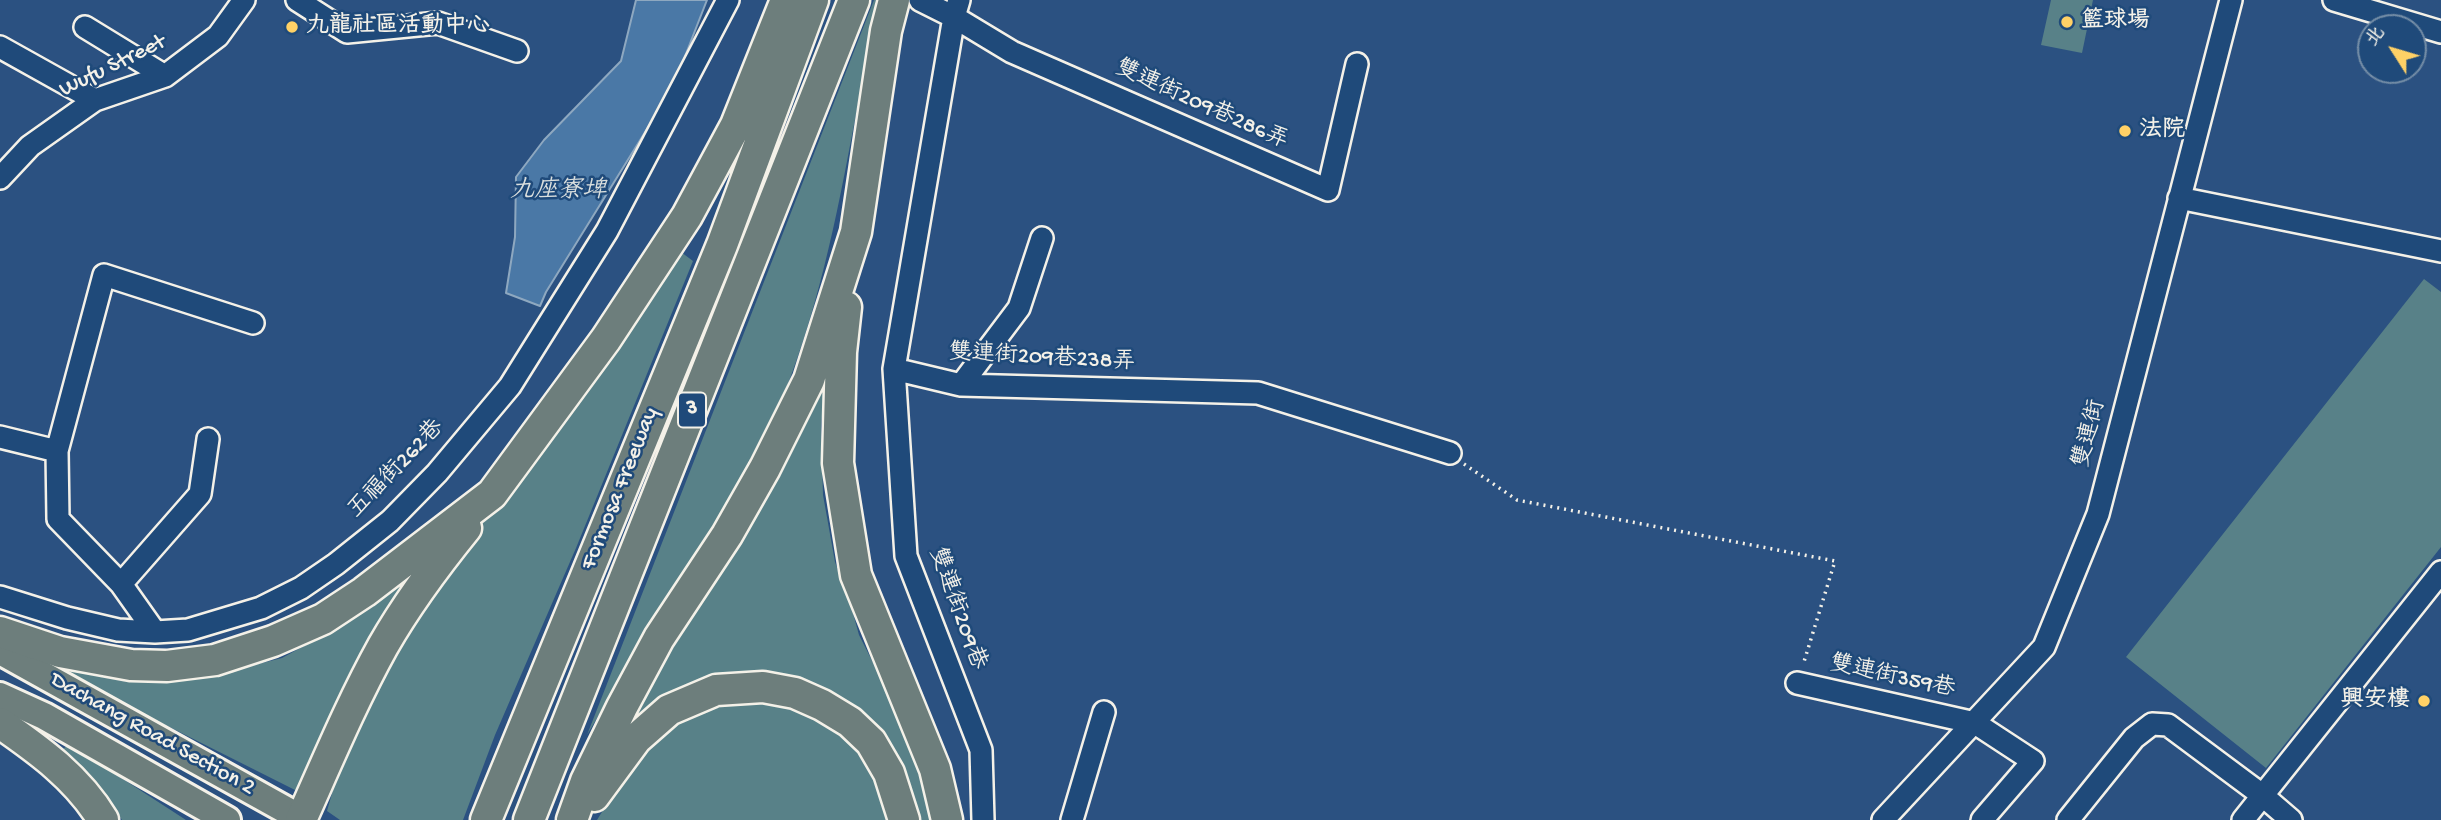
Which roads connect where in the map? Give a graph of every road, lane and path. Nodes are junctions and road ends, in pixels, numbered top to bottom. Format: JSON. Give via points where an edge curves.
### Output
{"nodes":[{"id":1,"x":244,"y":0,"type":"edge"},
{"id":2,"x":297,"y":0,"type":"edge"},
{"id":3,"x":728,"y":0,"type":"edge"},
{"id":4,"x":786,"y":0,"type":"edge"},
{"id":5,"x":813,"y":0,"type":"edge"},
{"id":6,"x":854,"y":0,"type":"edge"},
{"id":7,"x":894,"y":0,"type":"edge"},
{"id":8,"x":920,"y":0,"type":"edge"},
{"id":9,"x":2231,"y":0,"type":"edge"},
{"id":10,"x":2334,"y":0,"type":"edge"},
{"id":11,"x":957,"y":8,"type":"edge"},
{"id":12,"x":85,"y":27,"type":"dead end"},
{"id":13,"x":2441,"y":32,"type":"edge"},
{"id":14,"x":0,"y":47,"type":"edge"},
{"id":15,"x":517,"y":51,"type":"dead end"},
{"id":16,"x":1357,"y":64,"type":"dead end"},
{"id":17,"x":165,"y":76,"type":"junction"},
{"id":18,"x":95,"y":100,"type":"junction"},
{"id":19,"x":0,"y":178,"type":"edge"},
{"id":20,"x":2179,"y":198,"type":"junction"},
{"id":21,"x":856,"y":232,"type":"junction"},
{"id":22,"x":1042,"y":238,"type":"dead end"},
{"id":23,"x":2441,"y":251,"type":"edge"},
{"id":24,"x":253,"y":323,"type":"dead end"},
{"id":25,"x":894,"y":369,"type":"junction"},
{"id":26,"x":961,"y":385,"type":"junction"},
{"id":27,"x":0,"y":437,"type":"edge"},
{"id":28,"x":208,"y":439,"type":"dead end"},
{"id":29,"x":57,"y":451,"type":"junction"},
{"id":30,"x":1450,"y":453,"type":"joint"},
{"id":31,"x":492,"y":494,"type":"junction"},
{"id":32,"x":2441,"y":572,"type":"edge"},
{"id":33,"x":121,"y":584,"type":"junction"},
{"id":34,"x":0,"y":597,"type":"edge"},
{"id":35,"x":0,"y":632,"type":"edge"},
{"id":36,"x":155,"y":632,"type":"junction"},
{"id":37,"x":0,"y":651,"type":"edge"},
{"id":38,"x":1797,"y":683,"type":"joint"},
{"id":39,"x":0,"y":696,"type":"edge"},
{"id":40,"x":1104,"y":712,"type":"dead end"},
{"id":41,"x":0,"y":723,"type":"edge"},
{"id":42,"x":1975,"y":723,"type":"junction"},
{"id":43,"x":2262,"y":795,"type":"junction"},
{"id":44,"x":489,"y":810,"type":"edge"},
{"id":45,"x":103,"y":820,"type":"edge"},
{"id":46,"x":227,"y":820,"type":"edge"},
{"id":47,"x":302,"y":820,"type":"edge"},
{"id":48,"x":529,"y":820,"type":"edge"},
{"id":49,"x":572,"y":820,"type":"edge"},
{"id":50,"x":578,"y":820,"type":"edge"},
{"id":51,"x":904,"y":820,"type":"edge"},
{"id":52,"x":947,"y":820,"type":"edge"},
{"id":53,"x":983,"y":820,"type":"edge"},
{"id":54,"x":1072,"y":820,"type":"edge"},
{"id":55,"x":1883,"y":820,"type":"edge"},
{"id":56,"x":1982,"y":820,"type":"edge"},
{"id":57,"x":2068,"y":820,"type":"edge"},
{"id":58,"x":2243,"y":820,"type":"edge"},
{"id":59,"x":2291,"y":820,"type":"edge"}],
"edges":[{"from":1,"to":17,"type":"street","name":"Wufu Street","via":[[218,36]]},
{"from":2,"to":15,"type":"street","via":[[347,32],[438,23]]},
{"from":3,"to":36,"type":"street","name":"五福街262巷","via":[[607,231],[510,386],[436,473],[390,521],[301,588],[261,608],[188,630]]},
{"from":4,"to":31,"type":"highway","via":[[736,125],[687,216],[606,339]]},
{"from":5,"to":44,"type":"highway","name":"Formosa Freeway","number":"3","via":[[722,245]]},
{"from":6,"to":48,"type":"highway","name":"Formosa Freeway","number":"3"},
{"from":7,"to":21,"type":"highway"},
{"from":8,"to":11,"type":"street"},
{"from":9,"to":20,"type":"street","name":"雙連街"},
{"from":10,"to":13,"type":"street"},
{"from":11,"to":16,"type":"street","name":"雙連街209巷286弄","via":[[1012,51],[1328,190]]},
{"from":11,"to":25,"type":"street"},
{"from":12,"to":17,"type":"street"},
{"from":14,"to":18,"type":"street"},
{"from":17,"to":18,"type":"street","name":"Wufu Street"},
{"from":18,"to":19,"type":"street","name":"Wufu Street","via":[[30,146]]},
{"from":20,"to":23,"type":"street"},
{"from":20,"to":42,"type":"street","name":"雙連街","via":[[2098,514],[2044,647]]},
{"from":21,"to":49,"type":"highway","via":[[810,380],[727,535],[659,638],[586,781]]},
{"from":21,"to":52,"type":"highway","via":[[841,352],[838,463],[846,520],[856,575],[935,769]]},
{"from":22,"to":26,"type":"street","via":[[1019,308]]},
{"from":24,"to":29,"type":"street","via":[[104,275]]},
{"from":25,"to":26,"type":"street","name":"雙連街209巷238弄"},
{"from":25,"to":53,"type":"street","name":"雙連街209巷","via":[[906,556],[981,750]]},
{"from":26,"to":30,"type":"street","name":"雙連街209巷238弄","via":[[1258,393]]},
{"from":27,"to":29,"type":"street"},
{"from":28,"to":33,"type":"street","via":[[200,494]]},
{"from":29,"to":33,"type":"street","via":[[58,519]]},
{"from":30,"to":38,"type":"path","via":[[1517,500],[1835,561]]},
{"from":31,"to":35,"type":"highway","via":[[323,619],[215,660],[131,666],[60,652]]},
{"from":31,"to":47,"type":"highway","via":[[383,646]]},
{"from":32,"to":43,"type":"street"},
{"from":33,"to":36,"type":"street"},
{"from":34,"to":36,"type":"street","name":"五福街262巷","via":[[118,630]]},
{"from":37,"to":47,"type":"main road","name":"Dachang Road Section 2"},
{"from":38,"to":42,"type":"street","name":"雙連街359巷"},
{"from":39,"to":46,"type":"main road","name":"Dachang Road Section 2","via":[[44,716]]},
{"from":40,"to":54,"type":"street"},
{"from":41,"to":45,"type":"highway","via":[[53,761]]},
{"from":42,"to":55,"type":"street","name":"雙連街"},
{"from":42,"to":56,"type":"street","via":[[2034,761]]},
{"from":43,"to":57,"type":"street","via":[[2168,725],[2152,724],[2134,738]]},
{"from":43,"to":58,"type":"street"},
{"from":43,"to":59,"type":"street"},
{"from":50,"to":51,"type":"highway","via":[[636,740],[669,710],[716,690],[763,687],[795,694],[850,722],[871,742],[890,773]]}]}
